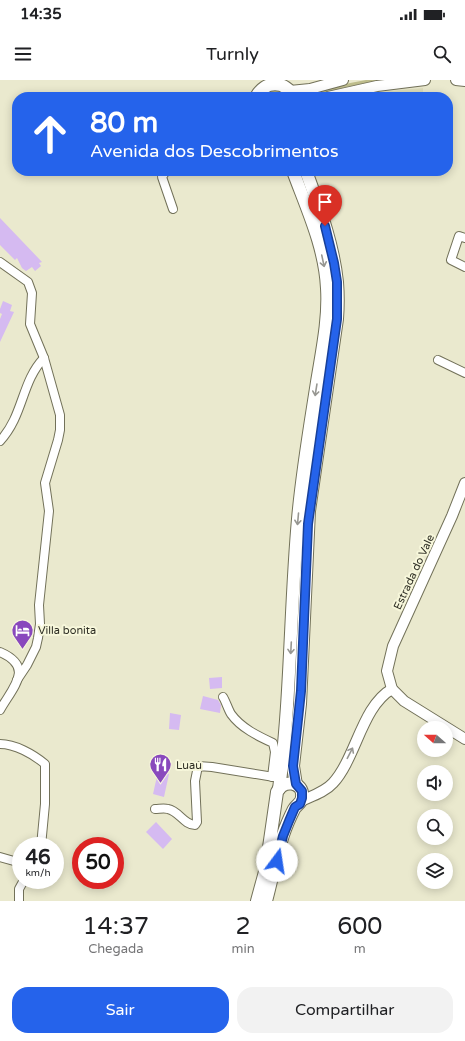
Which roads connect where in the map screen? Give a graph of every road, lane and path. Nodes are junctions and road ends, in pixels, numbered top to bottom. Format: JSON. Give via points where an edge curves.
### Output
{"nodes":[{"id":1,"x":256,"y":80,"type":"edge"},
{"id":2,"x":343,"y":80,"type":"edge"},
{"id":3,"x":426,"y":80,"type":"edge"},
{"id":4,"x":456,"y":80,"type":"edge"},
{"id":5,"x":465,"y":81,"type":"edge"},
{"id":6,"x":285,"y":88,"type":"edge"},
{"id":7,"x":256,"y":92,"type":"edge"},
{"id":8,"x":260,"y":92,"type":"edge"},
{"id":9,"x":350,"y":92,"type":"edge"},
{"id":10,"x":163,"y":176,"type":"edge"},
{"id":11,"x":295,"y":176,"type":"edge"},
{"id":12,"x":308,"y":176,"type":"edge"},
{"id":13,"x":173,"y":210,"type":"dead end"},
{"id":14,"x":465,"y":238,"type":"edge"},
{"id":15,"x":0,"y":262,"type":"edge"},
{"id":16,"x":465,"y":267,"type":"edge"},
{"id":17,"x":44,"y":358,"type":"junction"},
{"id":18,"x":438,"y":360,"type":"dead end"},
{"id":19,"x":465,"y":373,"type":"edge"},
{"id":20,"x":0,"y":442,"type":"edge"},
{"id":21,"x":465,"y":483,"type":"edge"},
{"id":22,"x":0,"y":652,"type":"edge"},
{"id":23,"x":9,"y":656,"type":"junction"},
{"id":24,"x":27,"y":665,"type":"junction"},
{"id":25,"x":17,"y":680,"type":"junction"},
{"id":26,"x":392,"y":689,"type":"junction"},
{"id":27,"x":223,"y":697,"type":"dead end"},
{"id":28,"x":0,"y":710,"type":"edge"},
{"id":29,"x":465,"y":739,"type":"edge"},
{"id":30,"x":0,"y":744,"type":"edge"},
{"id":31,"x":296,"y":784,"type":"junction"},
{"id":32,"x":277,"y":785,"type":"junction"},
{"id":33,"x":298,"y":804,"type":"junction"},
{"id":34,"x":155,"y":809,"type":"dead end"},
{"id":35,"x":41,"y":837,"type":"edge"},
{"id":36,"x":0,"y":856,"type":"edge"},
{"id":37,"x":12,"y":860,"type":"edge"},
{"id":38,"x":19,"y":889,"type":"edge"},
{"id":39,"x":19,"y":901,"type":"edge"},
{"id":40,"x":257,"y":901,"type":"edge"},
{"id":41,"x":266,"y":901,"type":"edge"}],
"edges":[{"from":1,"to":7,"type":"main road"},
{"from":2,"to":6,"type":"street","via":[[310,89]]},
{"from":3,"to":9,"type":"street"},
{"from":4,"to":5,"type":"street"},
{"from":6,"to":8,"type":"main road","via":[[275,84],[264,87]]},
{"from":10,"to":13,"type":"street"},
{"from":11,"to":32,"type":"main road","one_way":true,"via":[[319,243],[327,289],[323,345],[301,486],[290,674]]},
{"from":12,"to":31,"type":"main road","via":[[328,237],[338,297],[309,511],[300,696],[293,766]]},
{"from":14,"to":16,"type":"street","via":[[459,236],[451,260]]},
{"from":15,"to":17,"type":"street","via":[[28,282],[32,293],[30,324]]},
{"from":17,"to":20,"type":"street","via":[[31,375],[16,417]]},
{"from":17,"to":24,"type":"street","via":[[60,415],[60,430],[46,483],[49,511],[39,605],[40,624],[36,647]]},
{"from":18,"to":19,"type":"street"},
{"from":21,"to":26,"type":"street","name":"Estrada do Vale","via":[[393,646],[387,671]]},
{"from":22,"to":23,"type":"street"},
{"from":23,"to":24,"type":"street"},
{"from":23,"to":25,"type":"street","via":[[19,666],[20,674]]},
{"from":24,"to":25,"type":"street"},
{"from":25,"to":28,"type":"street"},
{"from":26,"to":29,"type":"street","via":[[404,701]]},
{"from":33,"to":26,"type":"street","one_way":true,"via":[[334,782],[372,709],[385,693]]},
{"from":27,"to":32,"type":"street","via":[[232,714],[240,722],[273,743]]},
{"from":30,"to":35,"type":"street","via":[[16,747],[45,764],[45,804]]},
{"from":31,"to":32,"type":"main road"},
{"from":31,"to":33,"type":"main road","via":[[302,791]]},
{"from":32,"to":33,"type":"main road","via":[[278,802],[288,808]]},
{"from":32,"to":34,"type":"street","via":[[212,767],[198,766],[195,773],[195,825],[186,822],[169,808]]},
{"from":32,"to":40,"type":"main road","via":[[266,868]]},
{"from":33,"to":41,"type":"main road","via":[[283,836]]},
{"from":36,"to":37,"type":"street"},
{"from":38,"to":39,"type":"street"}]}
